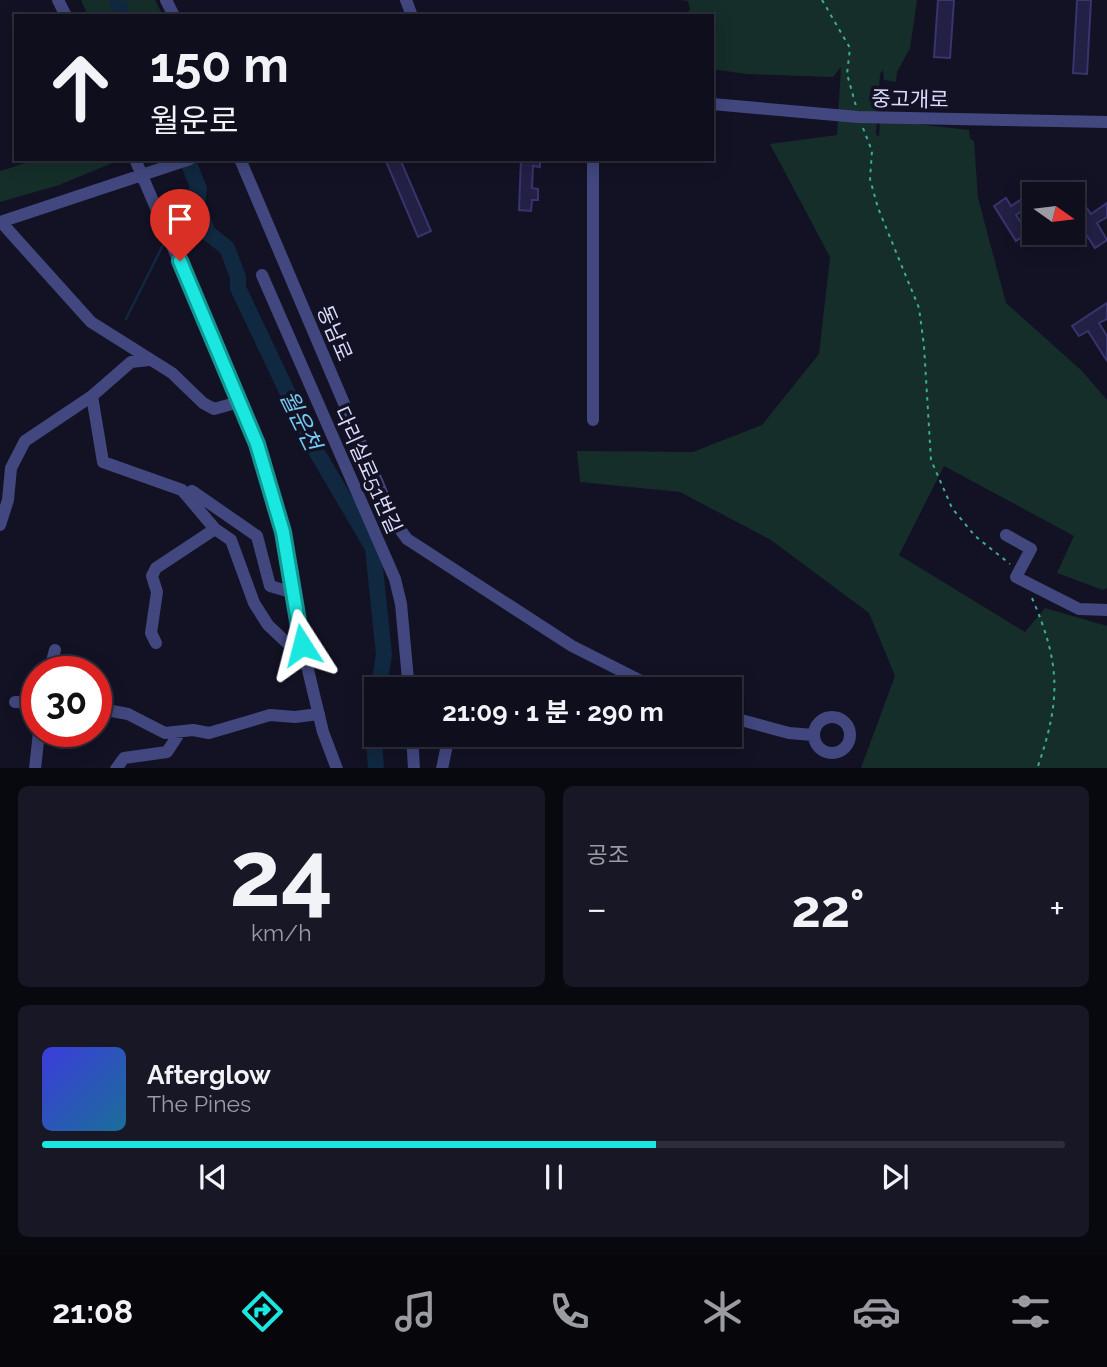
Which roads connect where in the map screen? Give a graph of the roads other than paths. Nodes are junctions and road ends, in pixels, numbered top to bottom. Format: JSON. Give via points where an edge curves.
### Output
{"nodes":[{"id":1,"x":714,"y":104,"type":"edge"},
{"id":2,"x":1107,"y":122,"type":"edge"},
{"id":3,"x":136,"y":161,"type":"edge"},
{"id":4,"x":184,"y":161,"type":"edge"},
{"id":5,"x":241,"y":161,"type":"edge"},
{"id":6,"x":593,"y":161,"type":"edge"},
{"id":7,"x":142,"y":175,"type":"junction"},
{"id":8,"x":0,"y":222,"type":"edge"},
{"id":9,"x":261,"y":275,"type":"dead end"},
{"id":10,"x":149,"y":360,"type":"junction"},
{"id":11,"x":92,"y":396,"type":"junction"},
{"id":12,"x":239,"y":402,"type":"junction"},
{"id":13,"x":593,"y":420,"type":"dead end"},
{"id":14,"x":192,"y":491,"type":"dead end"},
{"id":15,"x":3,"y":512,"type":"edge"},
{"id":16,"x":0,"y":525,"type":"edge"},
{"id":17,"x":215,"y":530,"type":"junction"},
{"id":18,"x":1006,"y":535,"type":"dead end"},
{"id":19,"x":294,"y":593,"type":"junction"},
{"id":20,"x":1107,"y":610,"type":"edge"},
{"id":21,"x":156,"y":643,"type":"dead end"},
{"id":22,"x":302,"y":645,"type":"junction"},
{"id":23,"x":55,"y":650,"type":"dead end"},
{"id":24,"x":53,"y":656,"type":"edge"},
{"id":25,"x":409,"y":677,"type":"edge"},
{"id":26,"x":631,"y":677,"type":"edge"},
{"id":27,"x":15,"y":702,"type":"dead end"},
{"id":28,"x":21,"y":702,"type":"edge"},
{"id":29,"x":112,"y":711,"type":"edge"},
{"id":30,"x":318,"y":714,"type":"junction"},
{"id":31,"x":742,"y":720,"type":"edge"},
{"id":32,"x":180,"y":732,"type":"junction"},
{"id":33,"x":813,"y":734,"type":"dead end"},
{"id":34,"x":37,"y":747,"type":"edge"},
{"id":35,"x":413,"y":747,"type":"edge"},
{"id":36,"x":447,"y":747,"type":"edge"},
{"id":37,"x":35,"y":768,"type":"edge"},
{"id":38,"x":116,"y":768,"type":"edge"},
{"id":39,"x":337,"y":768,"type":"edge"},
{"id":40,"x":414,"y":768,"type":"edge"},
{"id":41,"x":443,"y":768,"type":"edge"}],
"edges":[{"from":1,"to":2,"type":"street","name":"중고개로","via":[[859,117]]},
{"from":3,"to":7,"type":"street"},
{"from":4,"to":7,"type":"street"},
{"from":5,"to":26,"type":"street","name":"동남로","via":[[394,521],[407,539],[520,614]]},
{"from":6,"to":13,"type":"street"},
{"from":7,"to":8,"type":"street"},
{"from":7,"to":12,"type":"street"},
{"from":8,"to":10,"type":"street","via":[[91,322]]},
{"from":9,"to":25,"type":"street","name":"다리실로51번길","via":[[395,579]]},
{"from":10,"to":11,"type":"street","via":[[131,362]]},
{"from":10,"to":12,"type":"street","via":[[214,409]]},
{"from":11,"to":15,"type":"street","via":[[24,441],[11,468]]},
{"from":11,"to":17,"type":"street","via":[[103,462],[182,490]]},
{"from":12,"to":19,"type":"street","via":[[257,444],[283,532]]},
{"from":14,"to":19,"type":"street","via":[[257,536],[270,586]]},
{"from":15,"to":16,"type":"street"},
{"from":17,"to":21,"type":"street","via":[[156,568],[151,633]]},
{"from":17,"to":22,"type":"street","via":[[231,540],[254,603],[268,625],[287,643]]},
{"from":18,"to":20,"type":"street","via":[[1031,549],[1016,577],[1079,609]]},
{"from":19,"to":22,"type":"street"},
{"from":22,"to":30,"type":"street"},
{"from":23,"to":24,"type":"street"},
{"from":27,"to":28,"type":"street"},
{"from":29,"to":32,"type":"street","via":[[165,733]]},
{"from":30,"to":32,"type":"street","via":[[270,715],[209,733]]},
{"from":30,"to":39,"type":"street"},
{"from":31,"to":33,"type":"street","via":[[789,733]]},
{"from":32,"to":38,"type":"street","via":[[167,752],[124,758]]},
{"from":34,"to":37,"type":"street"},
{"from":35,"to":40,"type":"street"},
{"from":36,"to":41,"type":"street"}]}
